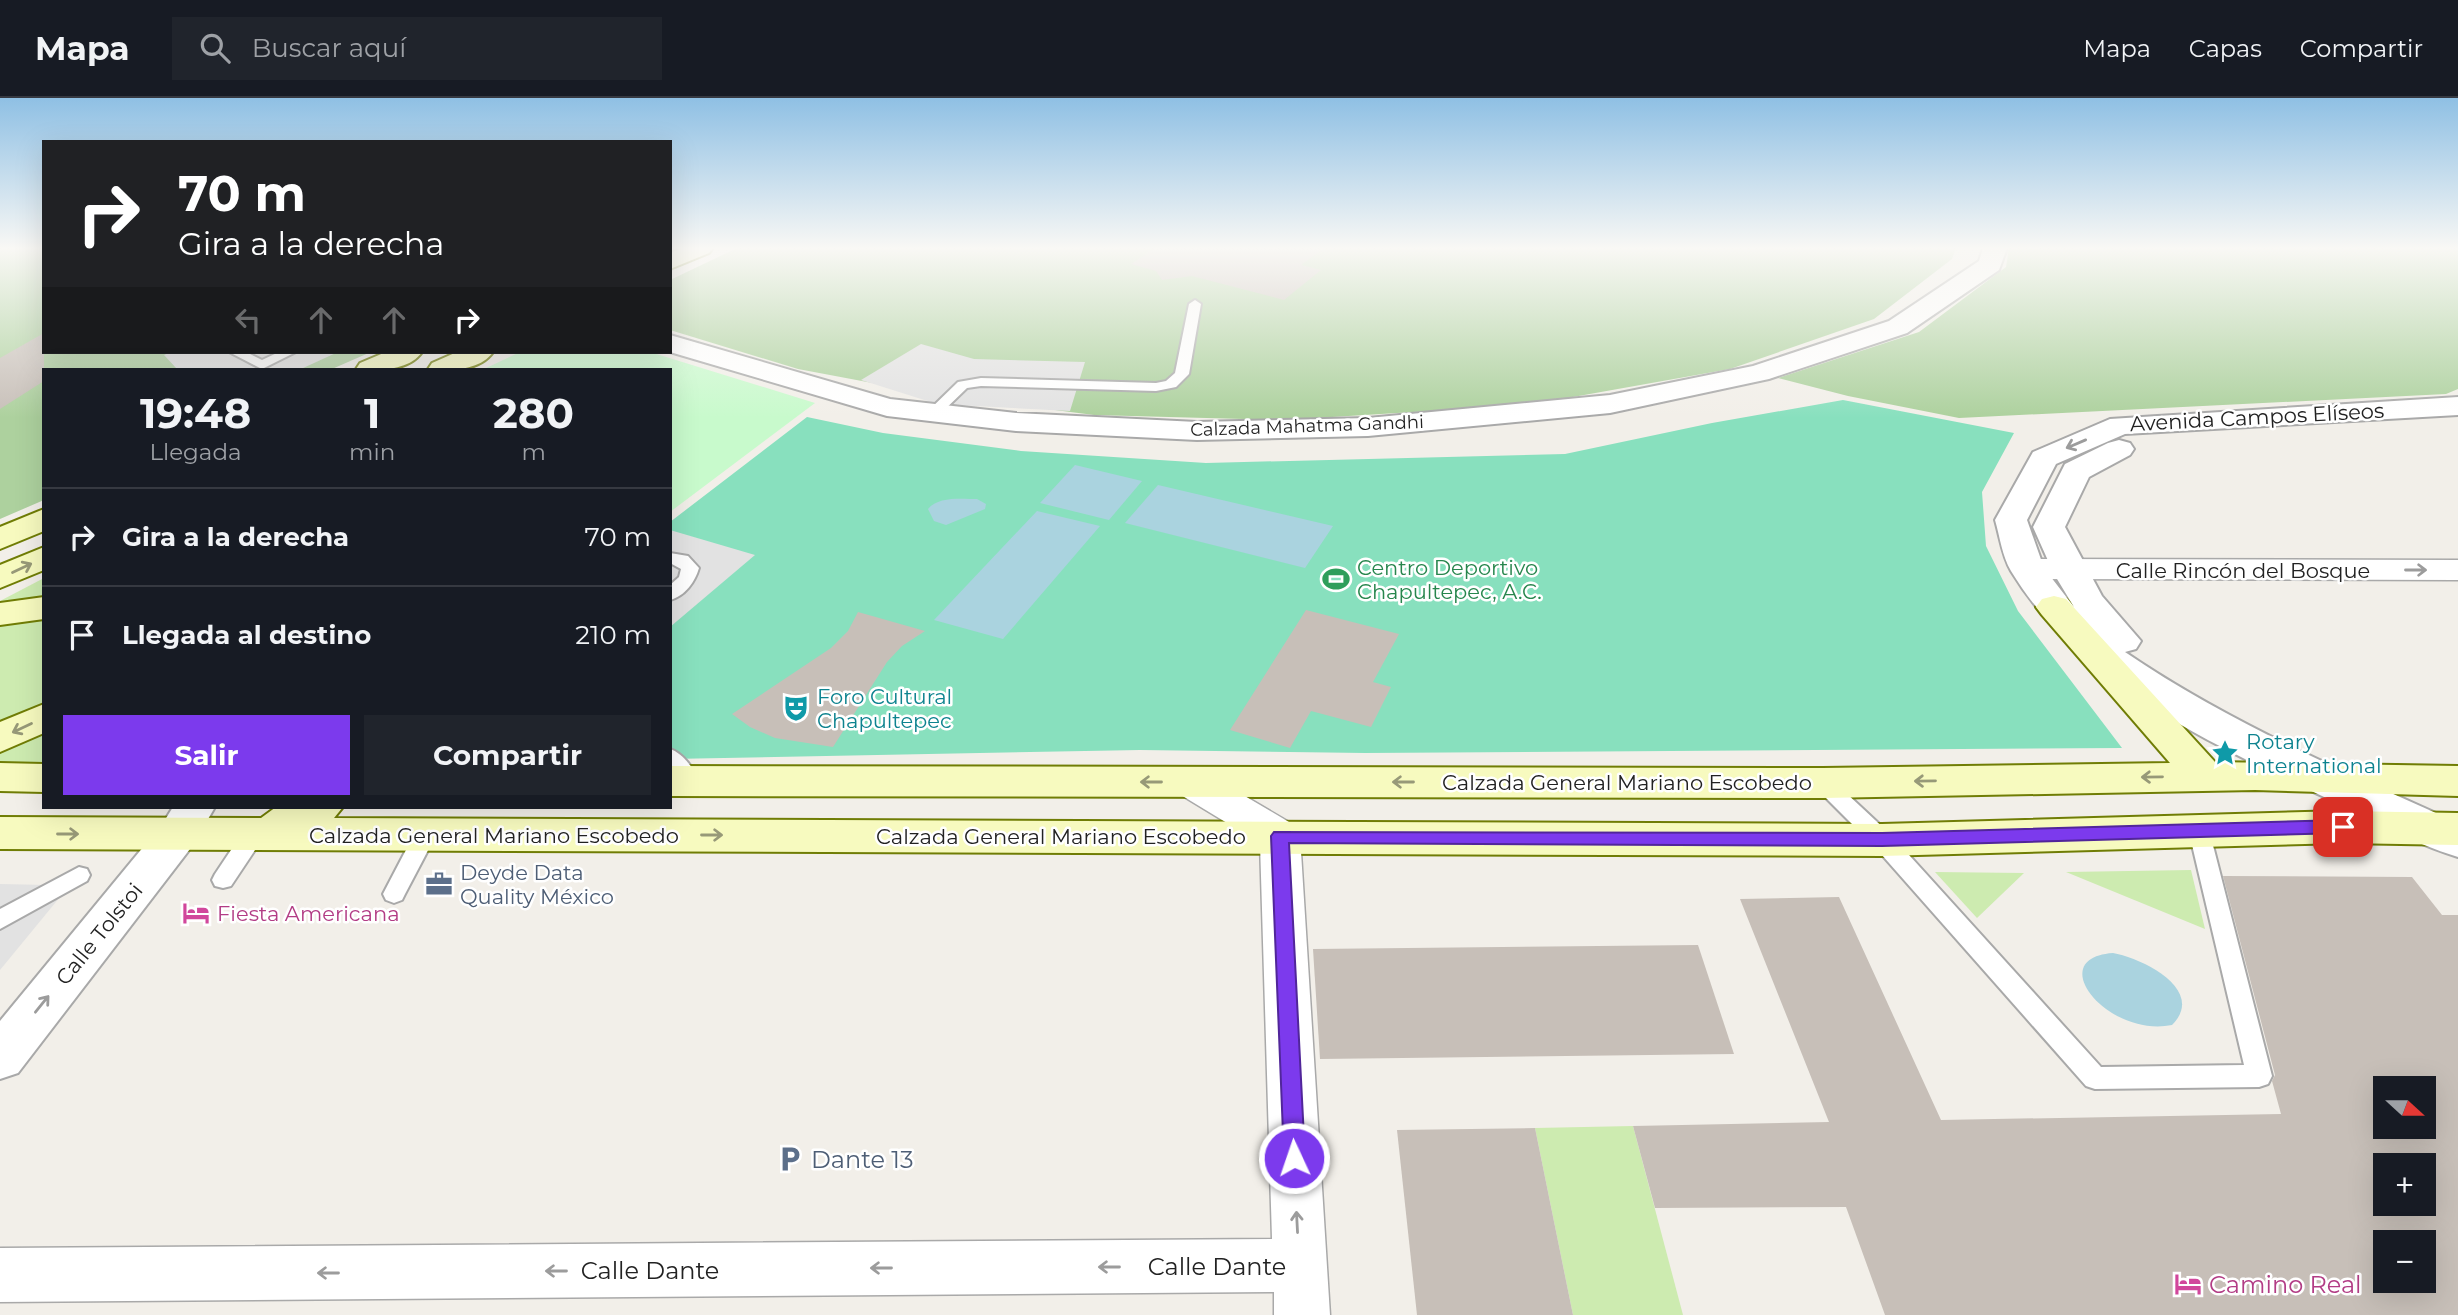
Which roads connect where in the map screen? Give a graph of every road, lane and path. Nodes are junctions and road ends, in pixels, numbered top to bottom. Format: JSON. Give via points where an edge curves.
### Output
{"nodes":[{"id":1,"x":1195,"y":304,"type":"dead end"},
{"id":2,"x":1931,"y":305,"type":"edge"},
{"id":3,"x":672,"y":345,"type":"edge"},
{"id":4,"x":240,"y":354,"type":"edge"},
{"id":5,"x":286,"y":354,"type":"edge"},
{"id":6,"x":404,"y":354,"type":"edge"},
{"id":7,"x":476,"y":354,"type":"edge"},
{"id":8,"x":267,"y":367,"type":"edge"},
{"id":9,"x":372,"y":368,"type":"edge"},
{"id":10,"x":444,"y":368,"type":"edge"},
{"id":11,"x":2458,"y":406,"type":"edge"},
{"id":12,"x":2385,"y":410,"type":"junction"},
{"id":13,"x":933,"y":413,"type":"junction"},
{"id":14,"x":2458,"y":426,"type":"edge"},
{"id":15,"x":2412,"y":428,"type":"junction"},
{"id":16,"x":2130,"y":432,"type":"junction"},
{"id":17,"x":42,"y":520,"type":"edge"},
{"id":18,"x":0,"y":539,"type":"edge"},
{"id":19,"x":42,"y":558,"type":"edge"},
{"id":20,"x":672,"y":558,"type":"edge"},
{"id":21,"x":2027,"y":569,"type":"junction"},
{"id":22,"x":2069,"y":570,"type":"junction"},
{"id":23,"x":2458,"y":570,"type":"edge"},
{"id":24,"x":0,"y":578,"type":"edge"},
{"id":25,"x":672,"y":593,"type":"edge"},
{"id":26,"x":2054,"y":607,"type":"junction"},
{"id":27,"x":42,"y":608,"type":"edge"},
{"id":28,"x":0,"y":614,"type":"edge"},
{"id":29,"x":42,"y":718,"type":"edge"},
{"id":30,"x":0,"y":738,"type":"edge"},
{"id":31,"x":677,"y":773,"type":"edge"},
{"id":32,"x":2204,"y":776,"type":"junction"},
{"id":33,"x":0,"y":777,"type":"edge"},
{"id":34,"x":2318,"y":777,"type":"junction"},
{"id":35,"x":42,"y":778,"type":"edge"},
{"id":36,"x":2372,"y":778,"type":"junction"},
{"id":37,"x":2458,"y":781,"type":"edge"},
{"id":38,"x":1190,"y":782,"type":"junction"},
{"id":39,"x":1824,"y":783,"type":"junction"},
{"id":40,"x":316,"y":809,"type":"edge"},
{"id":41,"x":186,"y":821,"type":"edge"},
{"id":42,"x":2200,"y":832,"type":"junction"},
{"id":43,"x":0,"y":833,"type":"edge"},
{"id":44,"x":2443,"y":833,"type":"edge"},
{"id":45,"x":261,"y":835,"type":"junction"},
{"id":46,"x":425,"y":835,"type":"junction"},
{"id":47,"x":1280,"y":836,"type":"junction"},
{"id":48,"x":1882,"y":840,"type":"junction"},
{"id":49,"x":79,"y":876,"type":"dead end"},
{"id":50,"x":223,"y":880,"type":"dead end"},
{"id":51,"x":394,"y":894,"type":"dead end"},
{"id":52,"x":0,"y":920,"type":"edge"},
{"id":53,"x":0,"y":1058,"type":"edge"},
{"id":54,"x":0,"y":1275,"type":"edge"},
{"id":55,"x":1301,"y":1290,"type":"edge"}],
"edges":[{"from":1,"to":13,"type":"lane","via":[[1182,374],[1171,384],[981,382],[963,385]]},
{"from":2,"to":13,"type":"street","name":"Calzada Mahatma Gandhi","via":[[1898,327],[1759,373],[1610,404],[1368,427],[1197,431]]},
{"from":3,"to":13,"type":"street","name":"Calzada Mahatma Gandhi","via":[[887,407]]},
{"from":4,"to":8,"type":"lane"},
{"from":5,"to":8,"type":"lane"},
{"from":6,"to":9,"type":"main road"},
{"from":7,"to":10,"type":"main road"},
{"from":11,"to":12,"type":"street","name":"Avenida Campos Elíseos"},
{"from":12,"to":15,"type":"street"},
{"from":12,"to":16,"type":"street","name":"Avenida Campos Elíseos"},
{"from":14,"to":15,"type":"street","name":"Avenida Campos Elíseos"},
{"from":15,"to":16,"type":"street","name":"Avenida Campos Elíseos"},
{"from":16,"to":21,"type":"street","name":"Avenida Campos Elíseos","one_way":true,"via":[[2044,458],[2011,520]]},
{"from":16,"to":22,"type":"street","name":"Avenida Campos Elíseos","via":[[2076,471],[2049,527]]},
{"from":17,"to":18,"type":"main road"},
{"from":24,"to":19,"type":"main road","one_way":true},
{"from":20,"to":25,"type":"lane","via":[[690,568],[687,579]]},
{"from":21,"to":22,"type":"street","name":"Calle Rincón del Bosque"},
{"from":21,"to":26,"type":"street","name":"Avenida Campos Elíseos"},
{"from":22,"to":23,"type":"street","name":"Calle Rincón del Bosque","one_way":true},
{"from":22,"to":36,"type":"street","name":"Avenida Campos Elíseos","via":[[2106,628],[2134,651],[2209,701]]},
{"from":26,"to":32,"type":"main road"},
{"from":26,"to":34,"type":"street","name":"Avenida Campos Elíseos","via":[[2131,675],[2190,712]]},
{"from":27,"to":28,"type":"main road"},
{"from":29,"to":30,"type":"main road","one_way":true},
{"from":38,"to":31,"type":"main road","name":"Calzada General Mariano Escobedo","one_way":true},
{"from":32,"to":34,"type":"main road","name":"Calzada General Mariano Escobedo"},
{"from":32,"to":39,"type":"main road","name":"Calzada General Mariano Escobedo","one_way":true},
{"from":33,"to":35,"type":"main road"},
{"from":34,"to":36,"type":"main road","name":"Calzada General Mariano Escobedo"},
{"from":34,"to":44,"type":"street","name":"Avenida Campos Elíseos"},
{"from":36,"to":37,"type":"main road","name":"Calzada General Mariano Escobedo"},
{"from":36,"to":44,"type":"street","name":"Avenida Campos Elíseos"},
{"from":39,"to":38,"type":"main road","name":"Calzada General Mariano Escobedo","one_way":true},
{"from":38,"to":47,"type":"street"},
{"from":39,"to":48,"type":"lane"},
{"from":40,"to":45,"type":"main road"},
{"from":43,"to":41,"type":"main road","name":"Calzada General Mariano Escobedo","one_way":true},
{"from":41,"to":45,"type":"main road","name":"Calzada General Mariano Escobedo"},
{"from":53,"to":41,"type":"street","name":"Calle Tolstoi","one_way":true},
{"from":42,"to":44,"type":"main road","name":"Calzada General Mariano Escobedo","via":[[2343,827]]},
{"from":42,"to":48,"type":"main road","name":"Calzada General Mariano Escobedo"},
{"from":42,"to":48,"type":"lane","via":[[2259,1076],[2095,1078]]},
{"from":45,"to":46,"type":"main road","name":"Calzada General Mariano Escobedo"},
{"from":45,"to":50,"type":"lane"},
{"from":46,"to":47,"type":"main road","name":"Calzada General Mariano Escobedo","one_way":true},
{"from":46,"to":51,"type":"lane"},
{"from":47,"to":48,"type":"main road","name":"Calzada General Mariano Escobedo"},
{"from":55,"to":47,"type":"street","one_way":true},
{"from":49,"to":52,"type":"lane"},
{"from":55,"to":54,"type":"street","name":"Calle Dante","one_way":true}]}
